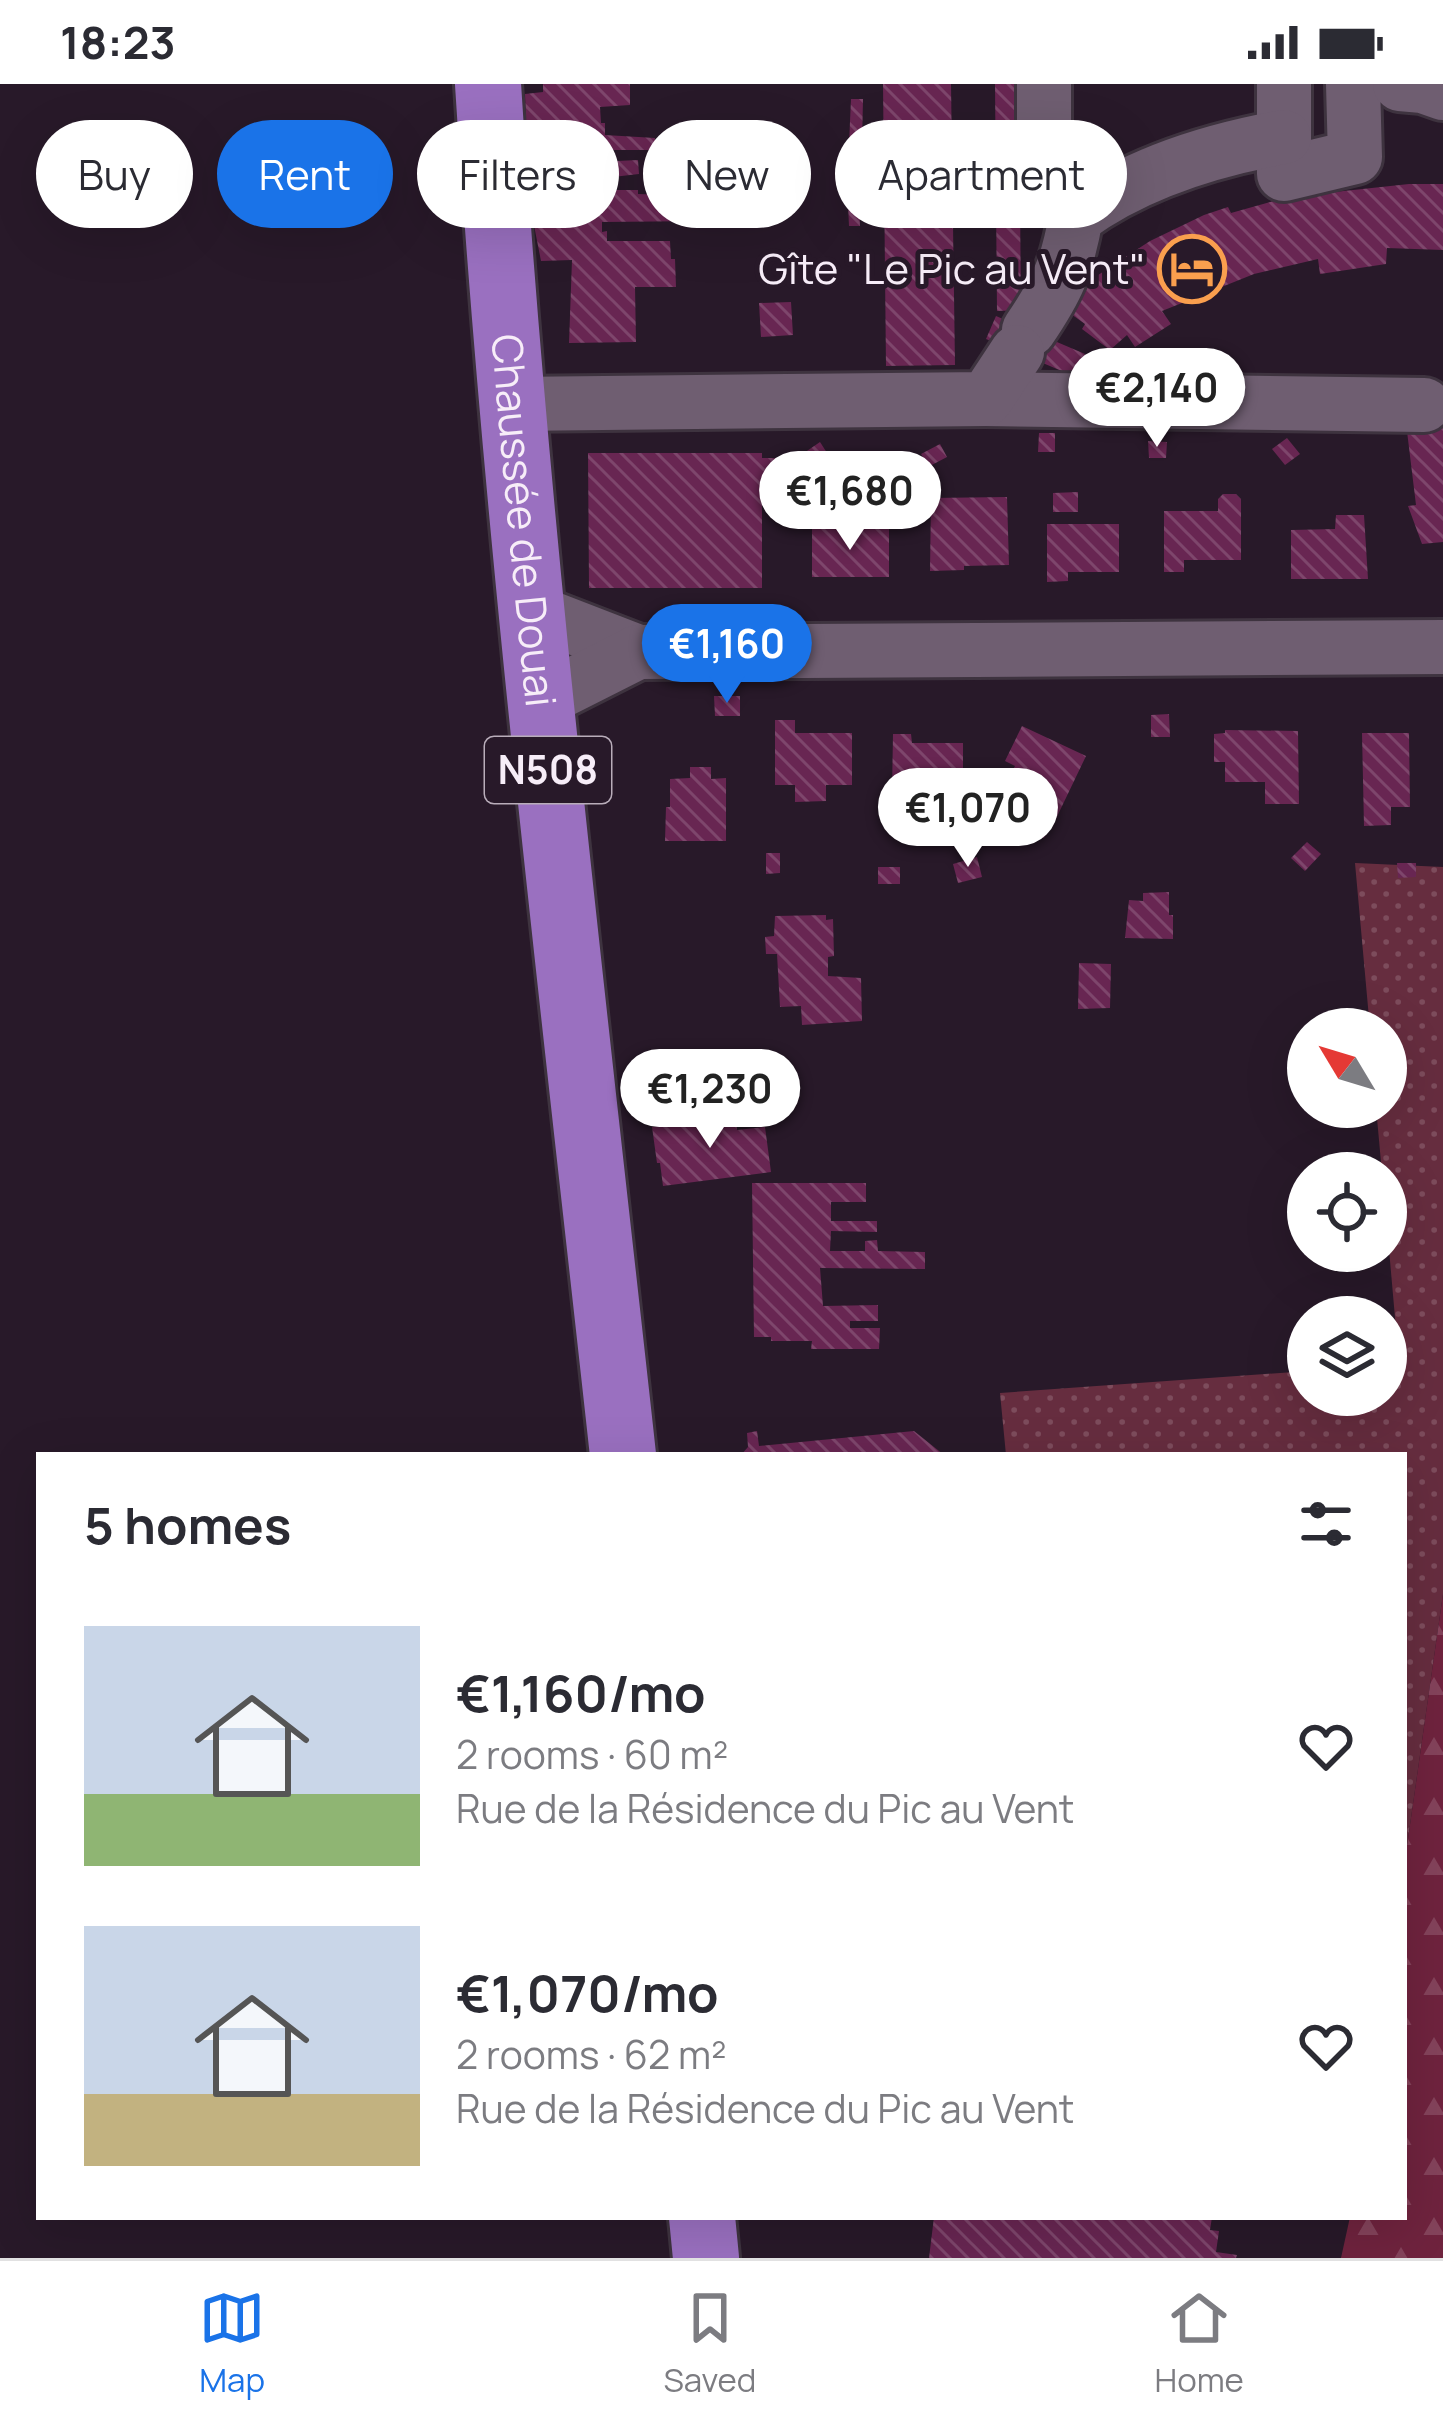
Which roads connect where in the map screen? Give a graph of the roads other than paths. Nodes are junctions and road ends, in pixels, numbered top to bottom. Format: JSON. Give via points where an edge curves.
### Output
{"nodes":[{"id":1,"x":488,"y":84,"type":"edge"},
{"id":2,"x":1044,"y":84,"type":"edge"},
{"id":3,"x":1284,"y":84,"type":"edge"},
{"id":4,"x":1353,"y":84,"type":"edge"},
{"id":5,"x":1400,"y":84,"type":"edge"},
{"id":6,"x":1443,"y":93,"type":"edge"},
{"id":7,"x":1044,"y":120,"type":"edge"},
{"id":8,"x":1284,"y":137,"type":"junction"},
{"id":9,"x":1127,"y":188,"type":"edge"},
{"id":10,"x":1074,"y":228,"type":"edge"},
{"id":11,"x":986,"y":399,"type":"junction"},
{"id":12,"x":512,"y":404,"type":"junction"},
{"id":13,"x":1424,"y":405,"type":"dead end"},
{"id":14,"x":532,"y":611,"type":"junction"},
{"id":15,"x":1443,"y":646,"type":"edge"},
{"id":16,"x":638,"y":652,"type":"junction"},
{"id":17,"x":541,"y":701,"type":"junction"},
{"id":18,"x":623,"y":1452,"type":"edge"},
{"id":19,"x":702,"y":2220,"type":"edge"},
{"id":20,"x":706,"y":2258,"type":"edge"}],
"edges":[{"from":1,"to":12,"type":"main road","name":"Chaussée de Douai","number":"N508"},
{"from":2,"to":7,"type":"street"},
{"from":3,"to":8,"type":"street"},
{"from":4,"to":8,"type":"street","via":[[1355,157],[1284,174]]},
{"from":5,"to":6,"type":"street"},
{"from":8,"to":9,"type":"street","via":[[1230,147]]},
{"from":10,"to":11,"type":"street","via":[[1069,257]]},
{"from":11,"to":12,"type":"street"},
{"from":11,"to":13,"type":"street"},
{"from":12,"to":14,"type":"main road","name":"Chaussée de Douai","number":"N508"},
{"from":14,"to":16,"type":"street"},
{"from":14,"to":17,"type":"main road","name":"Chaussée de Douai","number":"N508"},
{"from":15,"to":16,"type":"street"},
{"from":16,"to":17,"type":"street"},
{"from":17,"to":18,"type":"main road","name":"Chaussée de Douai","number":"N508"},
{"from":19,"to":20,"type":"main road"}]}
